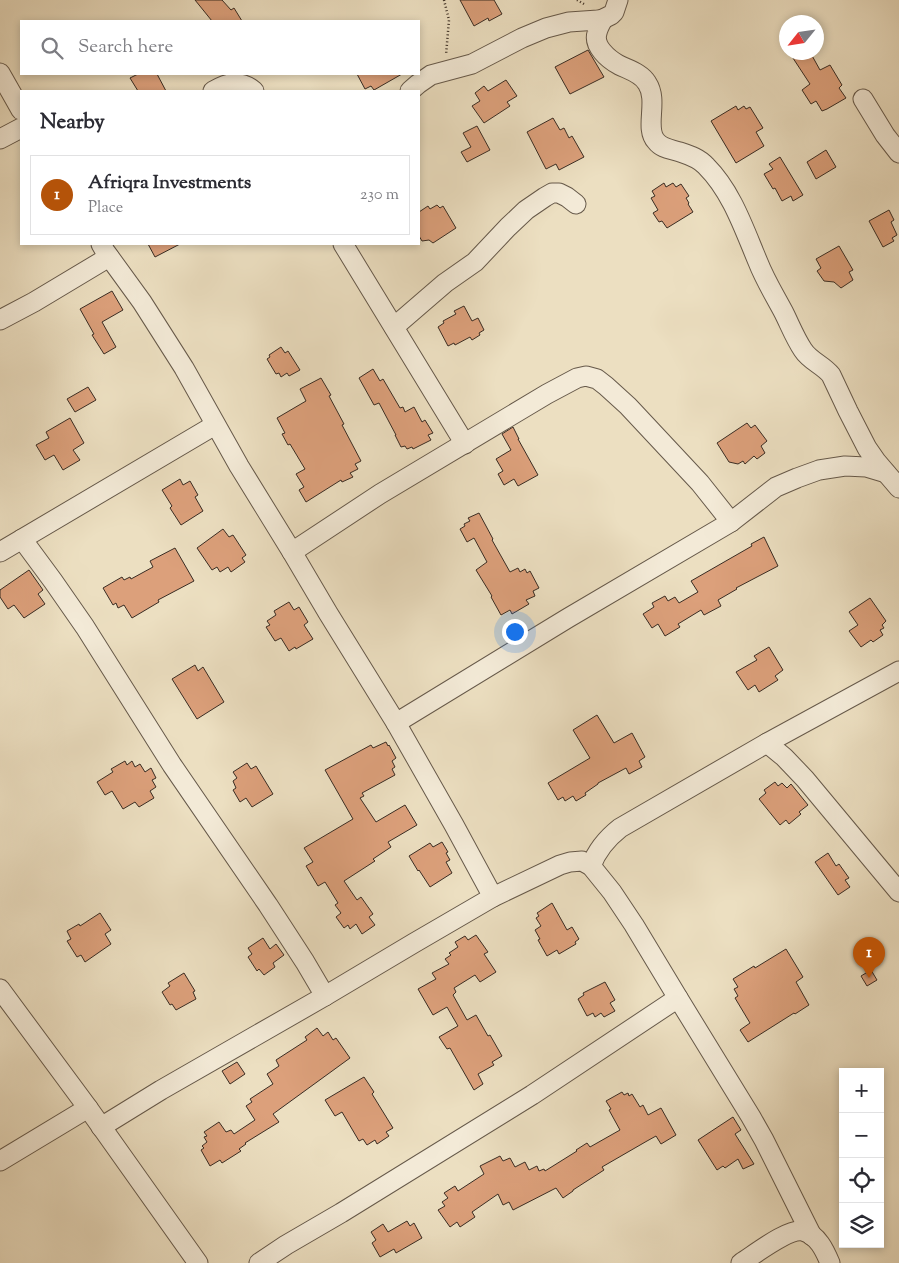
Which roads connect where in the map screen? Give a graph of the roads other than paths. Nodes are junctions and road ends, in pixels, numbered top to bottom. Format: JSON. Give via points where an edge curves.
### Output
{"nodes":[{"id":1,"x":618,"y":0,"type":"edge"},
{"id":2,"x":603,"y":19,"type":"junction"},
{"id":3,"x":0,"y":73,"type":"edge"},
{"id":4,"x":215,"y":90,"type":"edge"},
{"id":5,"x":253,"y":90,"type":"edge"},
{"id":6,"x":411,"y":90,"type":"edge"},
{"id":7,"x":863,"y":100,"type":"dead end"},
{"id":8,"x":20,"y":108,"type":"edge"},
{"id":9,"x":20,"y":129,"type":"edge"},
{"id":10,"x":0,"y":139,"type":"edge"},
{"id":11,"x":899,"y":153,"type":"edge"},
{"id":12,"x":576,"y":204,"type":"dead end"},
{"id":13,"x":345,"y":245,"type":"edge"},
{"id":14,"x":105,"y":250,"type":"edge"},
{"id":15,"x":0,"y":320,"type":"edge"},
{"id":16,"x":394,"y":327,"type":"junction"},
{"id":17,"x":215,"y":425,"type":"junction"},
{"id":18,"x":465,"y":444,"type":"junction"},
{"id":19,"x":886,"y":473,"type":"junction"},
{"id":20,"x":899,"y":488,"type":"edge"},
{"id":21,"x":731,"y":522,"type":"junction"},
{"id":22,"x":22,"y":540,"type":"junction"},
{"id":23,"x":0,"y":552,"type":"edge"},
{"id":24,"x":292,"y":552,"type":"junction"},
{"id":25,"x":899,"y":671,"type":"edge"},
{"id":26,"x":396,"y":723,"type":"junction"},
{"id":27,"x":767,"y":744,"type":"junction"},
{"id":28,"x":590,"y":866,"type":"junction"},
{"id":29,"x":899,"y":892,"type":"edge"},
{"id":30,"x":493,"y":898,"type":"junction"},
{"id":31,"x":0,"y":989,"type":"edge"},
{"id":32,"x":325,"y":996,"type":"junction"},
{"id":33,"x":678,"y":998,"type":"junction"},
{"id":34,"x":88,"y":1108,"type":"junction"},
{"id":35,"x":100,"y":1127,"type":"junction"},
{"id":36,"x":0,"y":1161,"type":"edge"},
{"id":37,"x":812,"y":1236,"type":"junction"},
{"id":38,"x":198,"y":1263,"type":"edge"},
{"id":39,"x":259,"y":1263,"type":"edge"},
{"id":40,"x":741,"y":1263,"type":"edge"},
{"id":41,"x":830,"y":1263,"type":"edge"}],
"edges":[{"from":1,"to":2,"type":"street","via":[[614,12]]},
{"from":2,"to":6,"type":"street","via":[[546,28],[472,64],[431,75]]},
{"from":2,"to":19,"type":"street","via":[[596,34],[601,49],[618,65],[639,75],[652,92],[653,138],[666,148],[696,158],[714,175],[740,218],[796,340],[807,356],[831,375],[867,448]]},
{"from":3,"to":8,"type":"street"},
{"from":4,"to":5,"type":"street","via":[[226,84],[238,83]]},
{"from":7,"to":11,"type":"street"},
{"from":9,"to":10,"type":"street"},
{"from":12,"to":16,"type":"street","via":[[559,193],[545,196],[526,210],[475,262]]},
{"from":13,"to":16,"type":"street"},
{"from":14,"to":15,"type":"street","via":[[60,287]]},
{"from":14,"to":17,"type":"street","via":[[164,336]]},
{"from":16,"to":18,"type":"street"},
{"from":17,"to":22,"type":"street"},
{"from":17,"to":24,"type":"street"},
{"from":18,"to":21,"type":"street","via":[[577,378],[597,379],[628,406],[700,483]]},
{"from":18,"to":24,"type":"street","via":[[380,494]]},
{"from":19,"to":20,"type":"street"},
{"from":19,"to":21,"type":"street","via":[[866,466],[819,470],[776,487]]},
{"from":21,"to":26,"type":"street"},
{"from":22,"to":23,"type":"street"},
{"from":22,"to":32,"type":"street","via":[[85,627]]},
{"from":24,"to":26,"type":"street"},
{"from":25,"to":27,"type":"street"},
{"from":26,"to":30,"type":"street"},
{"from":27,"to":28,"type":"street","via":[[620,828],[598,849]]},
{"from":27,"to":29,"type":"street","via":[[805,779]]},
{"from":28,"to":30,"type":"street","via":[[582,862],[560,865]]},
{"from":28,"to":33,"type":"street","via":[[612,892]]},
{"from":30,"to":32,"type":"street"},
{"from":31,"to":34,"type":"street"},
{"from":32,"to":35,"type":"street"},
{"from":33,"to":37,"type":"street","via":[[764,1140]]},
{"from":33,"to":39,"type":"street","via":[[532,1095]]},
{"from":34,"to":35,"type":"street"},
{"from":34,"to":36,"type":"street"},
{"from":35,"to":38,"type":"street"},
{"from":37,"to":40,"type":"street","via":[[802,1231],[790,1233]]},
{"from":37,"to":41,"type":"street","via":[[821,1244]]}]}
